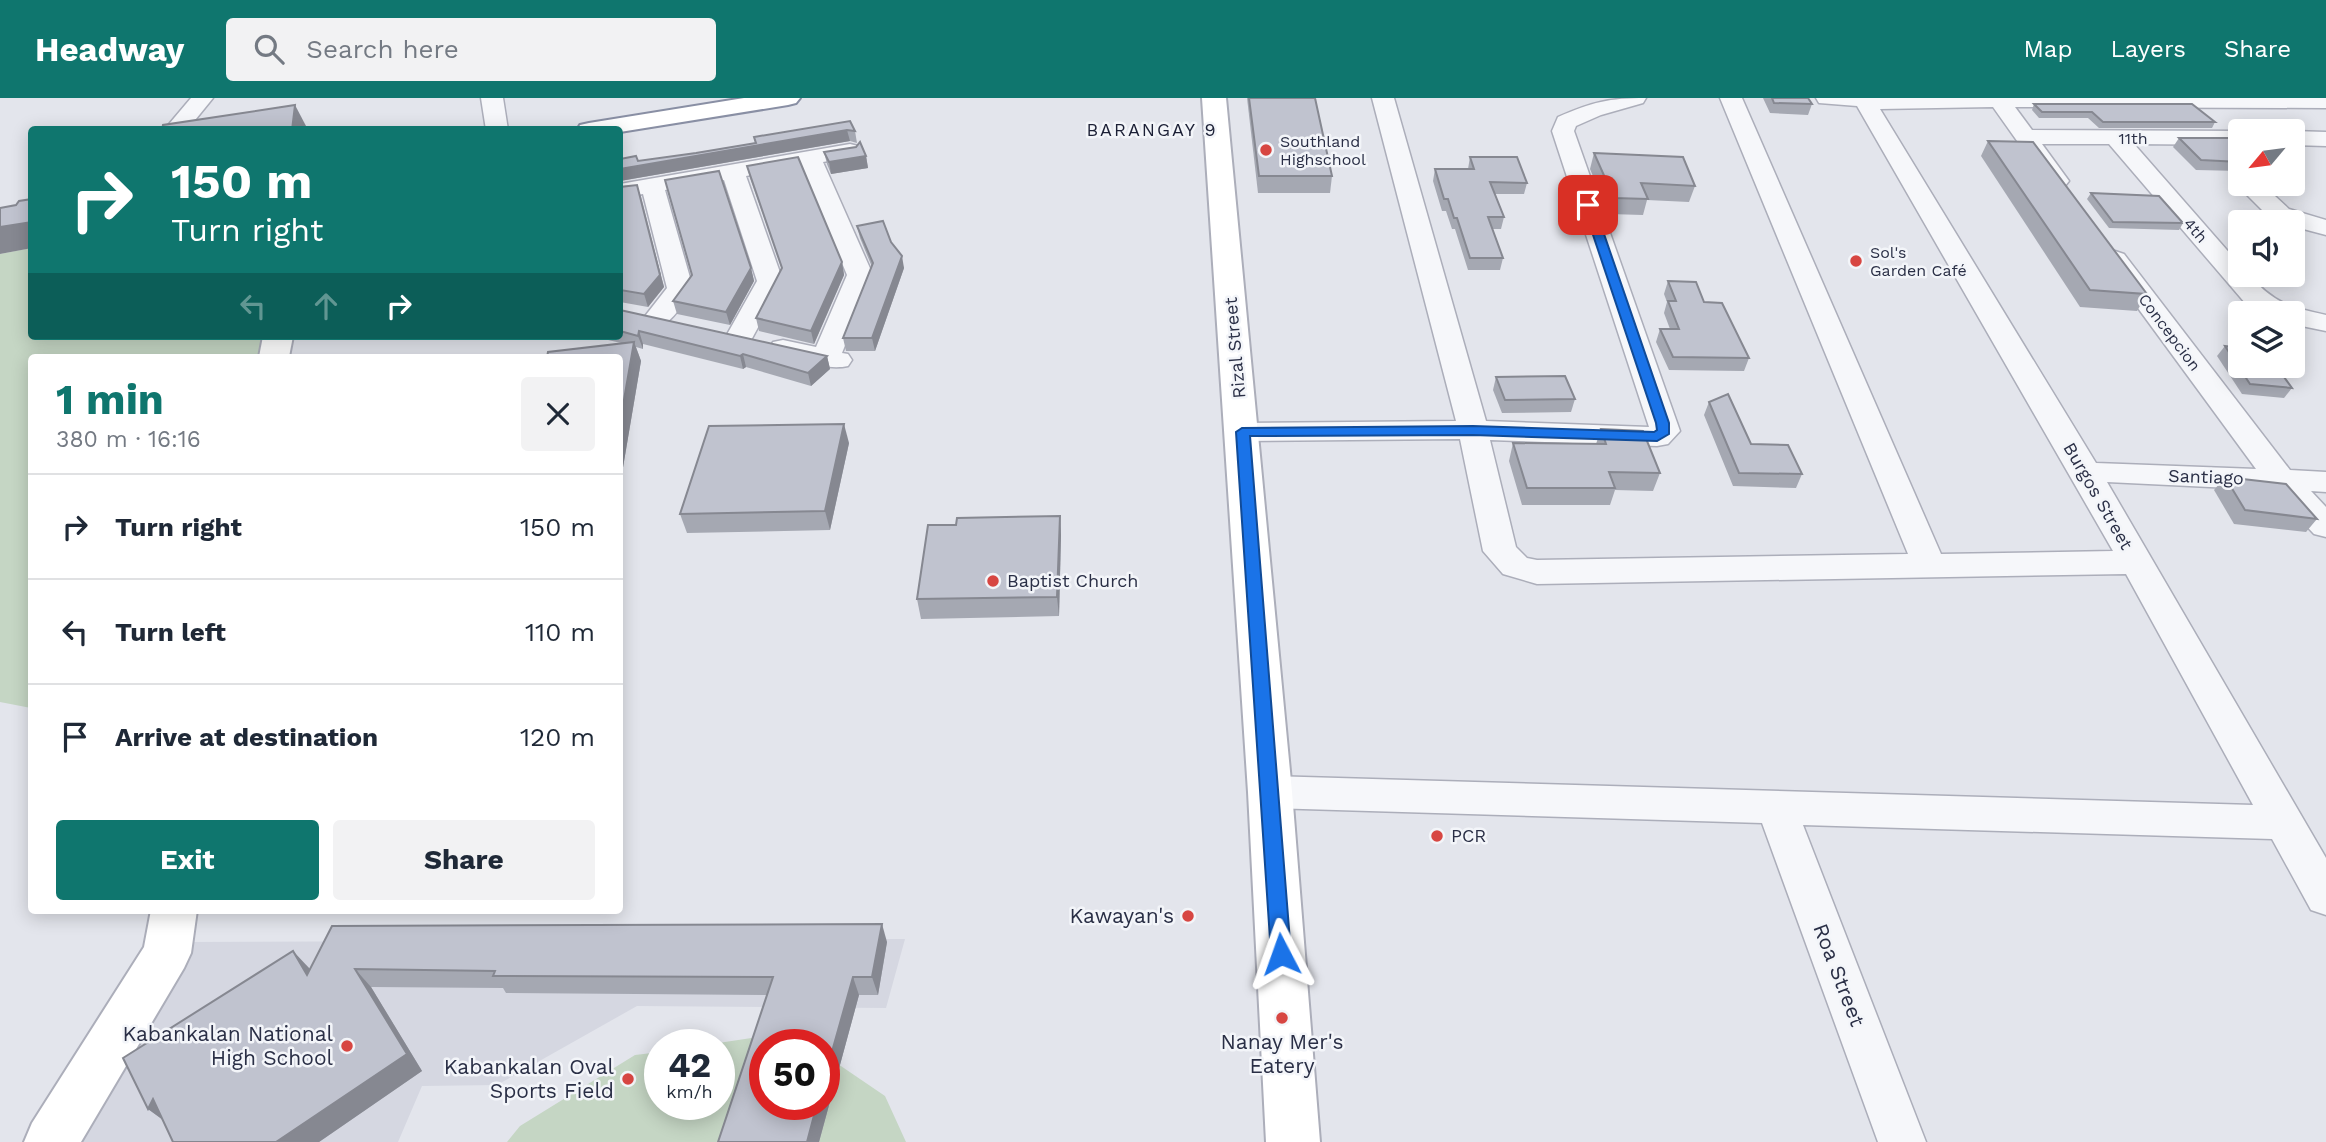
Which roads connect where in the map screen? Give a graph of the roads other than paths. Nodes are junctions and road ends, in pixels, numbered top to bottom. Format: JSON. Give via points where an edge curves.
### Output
{"nodes":[{"id":1,"x":202,"y":98,"type":"edge"},
{"id":2,"x":492,"y":98,"type":"edge"},
{"id":3,"x":788,"y":98,"type":"edge"},
{"id":4,"x":1214,"y":98,"type":"edge"},
{"id":5,"x":1383,"y":98,"type":"edge"},
{"id":6,"x":1635,"y":98,"type":"edge"},
{"id":7,"x":1731,"y":98,"type":"edge"},
{"id":8,"x":1827,"y":98,"type":"edge"},
{"id":9,"x":1999,"y":99,"type":"edge"},
{"id":10,"x":1865,"y":100,"type":"edge"},
{"id":11,"x":2326,"y":102,"type":"edge"},
{"id":12,"x":178,"y":126,"type":"edge"},
{"id":13,"x":496,"y":126,"type":"edge"},
{"id":14,"x":614,"y":126,"type":"edge"},
{"id":15,"x":2026,"y":137,"type":"junction"},
{"id":16,"x":2116,"y":138,"type":"junction"},
{"id":17,"x":2204,"y":138,"type":"junction"},
{"id":18,"x":2228,"y":138,"type":"edge"},
{"id":19,"x":2305,"y":138,"type":"edge"},
{"id":20,"x":2326,"y":139,"type":"edge"},
{"id":21,"x":850,"y":152,"type":"edge"},
{"id":22,"x":810,"y":158,"type":"junction"},
{"id":23,"x":2228,"y":162,"type":"edge"},
{"id":24,"x":733,"y":172,"type":"junction"},
{"id":25,"x":652,"y":185,"type":"junction"},
{"id":26,"x":623,"y":190,"type":"edge"},
{"id":27,"x":2261,"y":196,"type":"edge"},
{"id":28,"x":2074,"y":205,"type":"edge"},
{"id":29,"x":2326,"y":228,"type":"edge"},
{"id":30,"x":2099,"y":238,"type":"edge"},
{"id":31,"x":2258,"y":301,"type":"edge"},
{"id":32,"x":2305,"y":319,"type":"edge"},
{"id":33,"x":656,"y":320,"type":"edge"},
{"id":34,"x":2326,"y":323,"type":"edge"},
{"id":35,"x":1473,"y":430,"type":"junction"},
{"id":36,"x":1242,"y":432,"type":"junction"},
{"id":37,"x":2087,"y":475,"type":"junction"},
{"id":38,"x":2281,"y":480,"type":"junction"},
{"id":39,"x":2326,"y":482,"type":"edge"},
{"id":40,"x":2326,"y":526,"type":"edge"},
{"id":41,"x":2135,"y":562,"type":"junction"},
{"id":42,"x":1929,"y":564,"type":"junction"},
{"id":43,"x":1270,"y":792,"type":"junction"},
{"id":44,"x":1776,"y":807,"type":"junction"},
{"id":45,"x":2282,"y":823,"type":"junction"},
{"id":46,"x":2326,"y":897,"type":"edge"},
{"id":47,"x":173,"y":914,"type":"edge"},
{"id":48,"x":51,"y":1142,"type":"edge"},
{"id":49,"x":1293,"y":1142,"type":"edge"},
{"id":50,"x":1902,"y":1142,"type":"edge"}],
"edges":[{"from":1,"to":12,"type":"street"},
{"from":2,"to":13,"type":"street"},
{"from":3,"to":14,"type":"main road"},
{"from":4,"to":36,"type":"main road","name":"Rizal Street"},
{"from":5,"to":35,"type":"street"},
{"from":6,"to":35,"type":"street","via":[[1592,110],[1566,122],[1563,131],[1665,431],[1657,437]]},
{"from":7,"to":42,"type":"street"},
{"from":8,"to":10,"type":"street"},
{"from":9,"to":10,"type":"street"},
{"from":9,"to":11,"type":"street"},
{"from":9,"to":15,"type":"street"},
{"from":10,"to":37,"type":"street","name":"Burgos Street"},
{"from":15,"to":16,"type":"street","name":"11th"},
{"from":15,"to":28,"type":"street"},
{"from":16,"to":17,"type":"street","name":"11th"},
{"from":16,"to":31,"type":"street","name":"4th"},
{"from":17,"to":18,"type":"street","name":"11th"},
{"from":17,"to":23,"type":"street"},
{"from":19,"to":20,"type":"street"},
{"from":21,"to":22,"type":"street"},
{"from":22,"to":24,"type":"street"},
{"from":22,"to":24,"type":"street","via":[[860,275],[832,359],[727,336],[770,281]]},
{"from":24,"to":25,"type":"street"},
{"from":25,"to":26,"type":"street"},
{"from":25,"to":33,"type":"street","via":[[680,288]]},
{"from":27,"to":29,"type":"street","via":[[2280,214]]},
{"from":30,"to":38,"type":"street","name":"Concepcion"},
{"from":32,"to":34,"type":"street"},
{"from":35,"to":36,"type":"street"},
{"from":35,"to":42,"type":"street","via":[[1500,551],[1515,566],[1537,572]]},
{"from":36,"to":43,"type":"main road","name":"Rizal Street"},
{"from":37,"to":38,"type":"street","name":"Santiago"},
{"from":37,"to":41,"type":"street","name":"Burgos Street"},
{"from":38,"to":39,"type":"street","name":"Santiago"},
{"from":38,"to":40,"type":"street","name":"Concepcion"},
{"from":41,"to":42,"type":"street"},
{"from":41,"to":45,"type":"street","name":"Burgos Street"},
{"from":43,"to":44,"type":"street"},
{"from":43,"to":49,"type":"main road","name":"Rizal Street"},
{"from":44,"to":45,"type":"street"},
{"from":44,"to":50,"type":"street","name":"Roa Street"},
{"from":45,"to":46,"type":"street","name":"Burgos Street"},
{"from":47,"to":48,"type":"main road","via":[[167,953]]}]}
